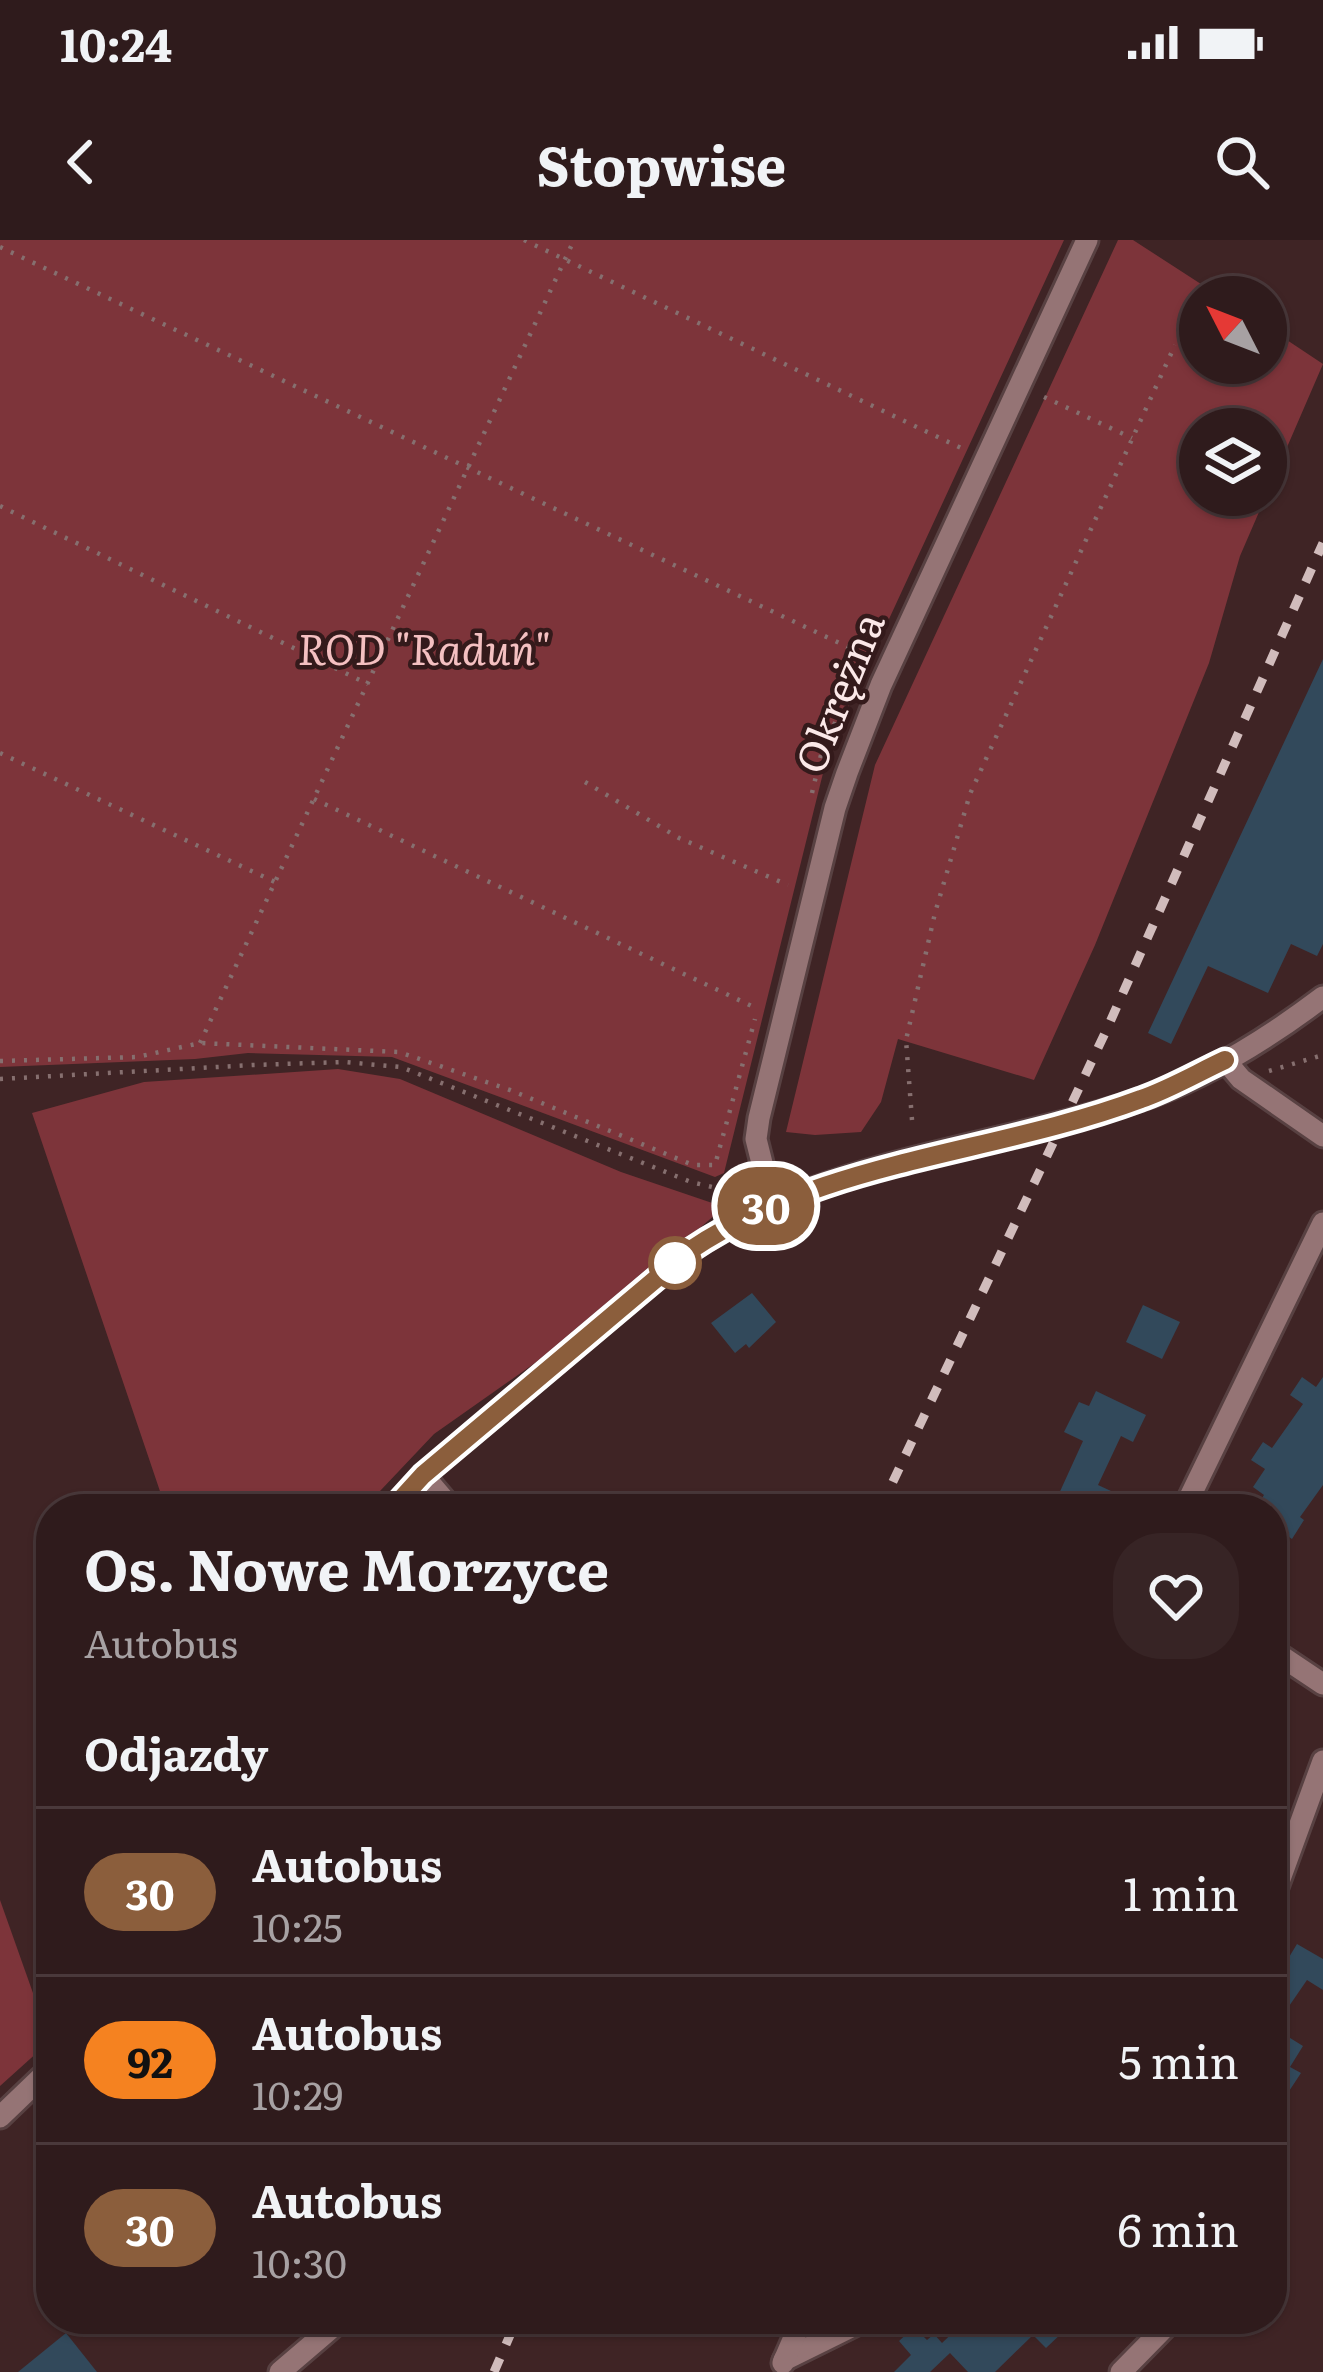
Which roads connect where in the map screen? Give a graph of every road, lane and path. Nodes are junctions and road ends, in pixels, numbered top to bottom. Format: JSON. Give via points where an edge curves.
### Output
{"nodes":[{"id":1,"x":524,"y":240,"type":"edge"},
{"id":2,"x":574,"y":240,"type":"edge"},
{"id":3,"x":1087,"y":240,"type":"edge"},
{"id":4,"x":0,"y":248,"type":"edge"},
{"id":5,"x":566,"y":260,"type":"junction"},
{"id":6,"x":1175,"y":345,"type":"dead end"},
{"id":7,"x":1045,"y":397,"type":"dead end"},
{"id":8,"x":1132,"y":438,"type":"junction"},
{"id":9,"x":961,"y":448,"type":"dead end"},
{"id":10,"x":467,"y":469,"type":"junction"},
{"id":11,"x":0,"y":506,"type":"edge"},
{"id":12,"x":870,"y":657,"type":"dead end"},
{"id":13,"x":856,"y":675,"type":"dead end"},
{"id":14,"x":368,"y":684,"type":"junction"},
{"id":15,"x":0,"y":753,"type":"edge"},
{"id":16,"x":585,"y":782,"type":"dead end"},
{"id":17,"x":314,"y":799,"type":"junction"},
{"id":18,"x":810,"y":799,"type":"dead end"},
{"id":19,"x":275,"y":882,"type":"junction"},
{"id":20,"x":788,"y":885,"type":"dead end"},
{"id":21,"x":1323,"y":997,"type":"edge"},
{"id":22,"x":200,"y":1043,"type":"junction"},
{"id":23,"x":1225,"y":1060,"type":"junction"},
{"id":24,"x":0,"y":1061,"type":"edge"},
{"id":25,"x":0,"y":1079,"type":"edge"},
{"id":26,"x":912,"y":1120,"type":"dead end"},
{"id":27,"x":1323,"y":1136,"type":"edge"},
{"id":28,"x":772,"y":1203,"type":"junction"},
{"id":29,"x":1323,"y":1223,"type":"edge"},
{"id":30,"x":423,"y":1475,"type":"junction"},
{"id":31,"x":406,"y":1494,"type":"edge"},
{"id":32,"x":439,"y":1494,"type":"edge"},
{"id":33,"x":1191,"y":1494,"type":"edge"},
{"id":34,"x":1287,"y":1660,"type":"edge"},
{"id":35,"x":1323,"y":1684,"type":"edge"},
{"id":36,"x":1323,"y":1761,"type":"edge"},
{"id":37,"x":1287,"y":1860,"type":"edge"},
{"id":38,"x":36,"y":2082,"type":"edge"},
{"id":39,"x":0,"y":2117,"type":"edge"},
{"id":40,"x":324,"y":2334,"type":"edge"},
{"id":41,"x":795,"y":2334,"type":"edge"},
{"id":42,"x":840,"y":2334,"type":"edge"},
{"id":43,"x":1158,"y":2334,"type":"edge"},
{"id":44,"x":781,"y":2366,"type":"edge"},
{"id":45,"x":280,"y":2372,"type":"edge"},
{"id":46,"x":1121,"y":2372,"type":"edge"}],
"edges":[{"from":1,"to":5,"type":"path"},
{"from":2,"to":5,"type":"path"},
{"from":3,"to":28,"type":"street","name":"Okrężna","via":[[881,685],[835,808],[759,1118],[756,1139]]},
{"from":4,"to":10,"type":"path"},
{"from":5,"to":9,"type":"path"},
{"from":5,"to":10,"type":"path"},
{"from":6,"to":8,"type":"path"},
{"from":7,"to":8,"type":"path"},
{"from":8,"to":26,"type":"path","via":[[970,794],[906,1040]]},
{"from":10,"to":12,"type":"path"},
{"from":10,"to":14,"type":"path"},
{"from":11,"to":14,"type":"path"},
{"from":13,"to":18,"type":"path"},
{"from":14,"to":17,"type":"path"},
{"from":15,"to":19,"type":"path"},
{"from":16,"to":20,"type":"path","via":[[679,838]]},
{"from":17,"to":19,"type":"path"},
{"from":17,"to":22,"type":"path","via":[[758,1010],[715,1165],[693,1165],[400,1052]]},
{"from":19,"to":22,"type":"path"},
{"from":21,"to":23,"type":"street"},
{"from":22,"to":24,"type":"path","via":[[137,1057]]},
{"from":23,"to":27,"type":"street"},
{"from":23,"to":28,"type":"street","via":[[1138,1101]]},
{"from":25,"to":28,"type":"path","via":[[344,1062],[401,1067],[691,1182]]},
{"from":28,"to":30,"type":"street","via":[[689,1251]]},
{"from":29,"to":33,"type":"street"},
{"from":30,"to":31,"type":"street"},
{"from":30,"to":32,"type":"street"},
{"from":34,"to":35,"type":"street"},
{"from":36,"to":37,"type":"street"},
{"from":38,"to":39,"type":"street"},
{"from":40,"to":45,"type":"street"},
{"from":41,"to":44,"type":"street"},
{"from":42,"to":44,"type":"street"},
{"from":43,"to":46,"type":"street"}]}
